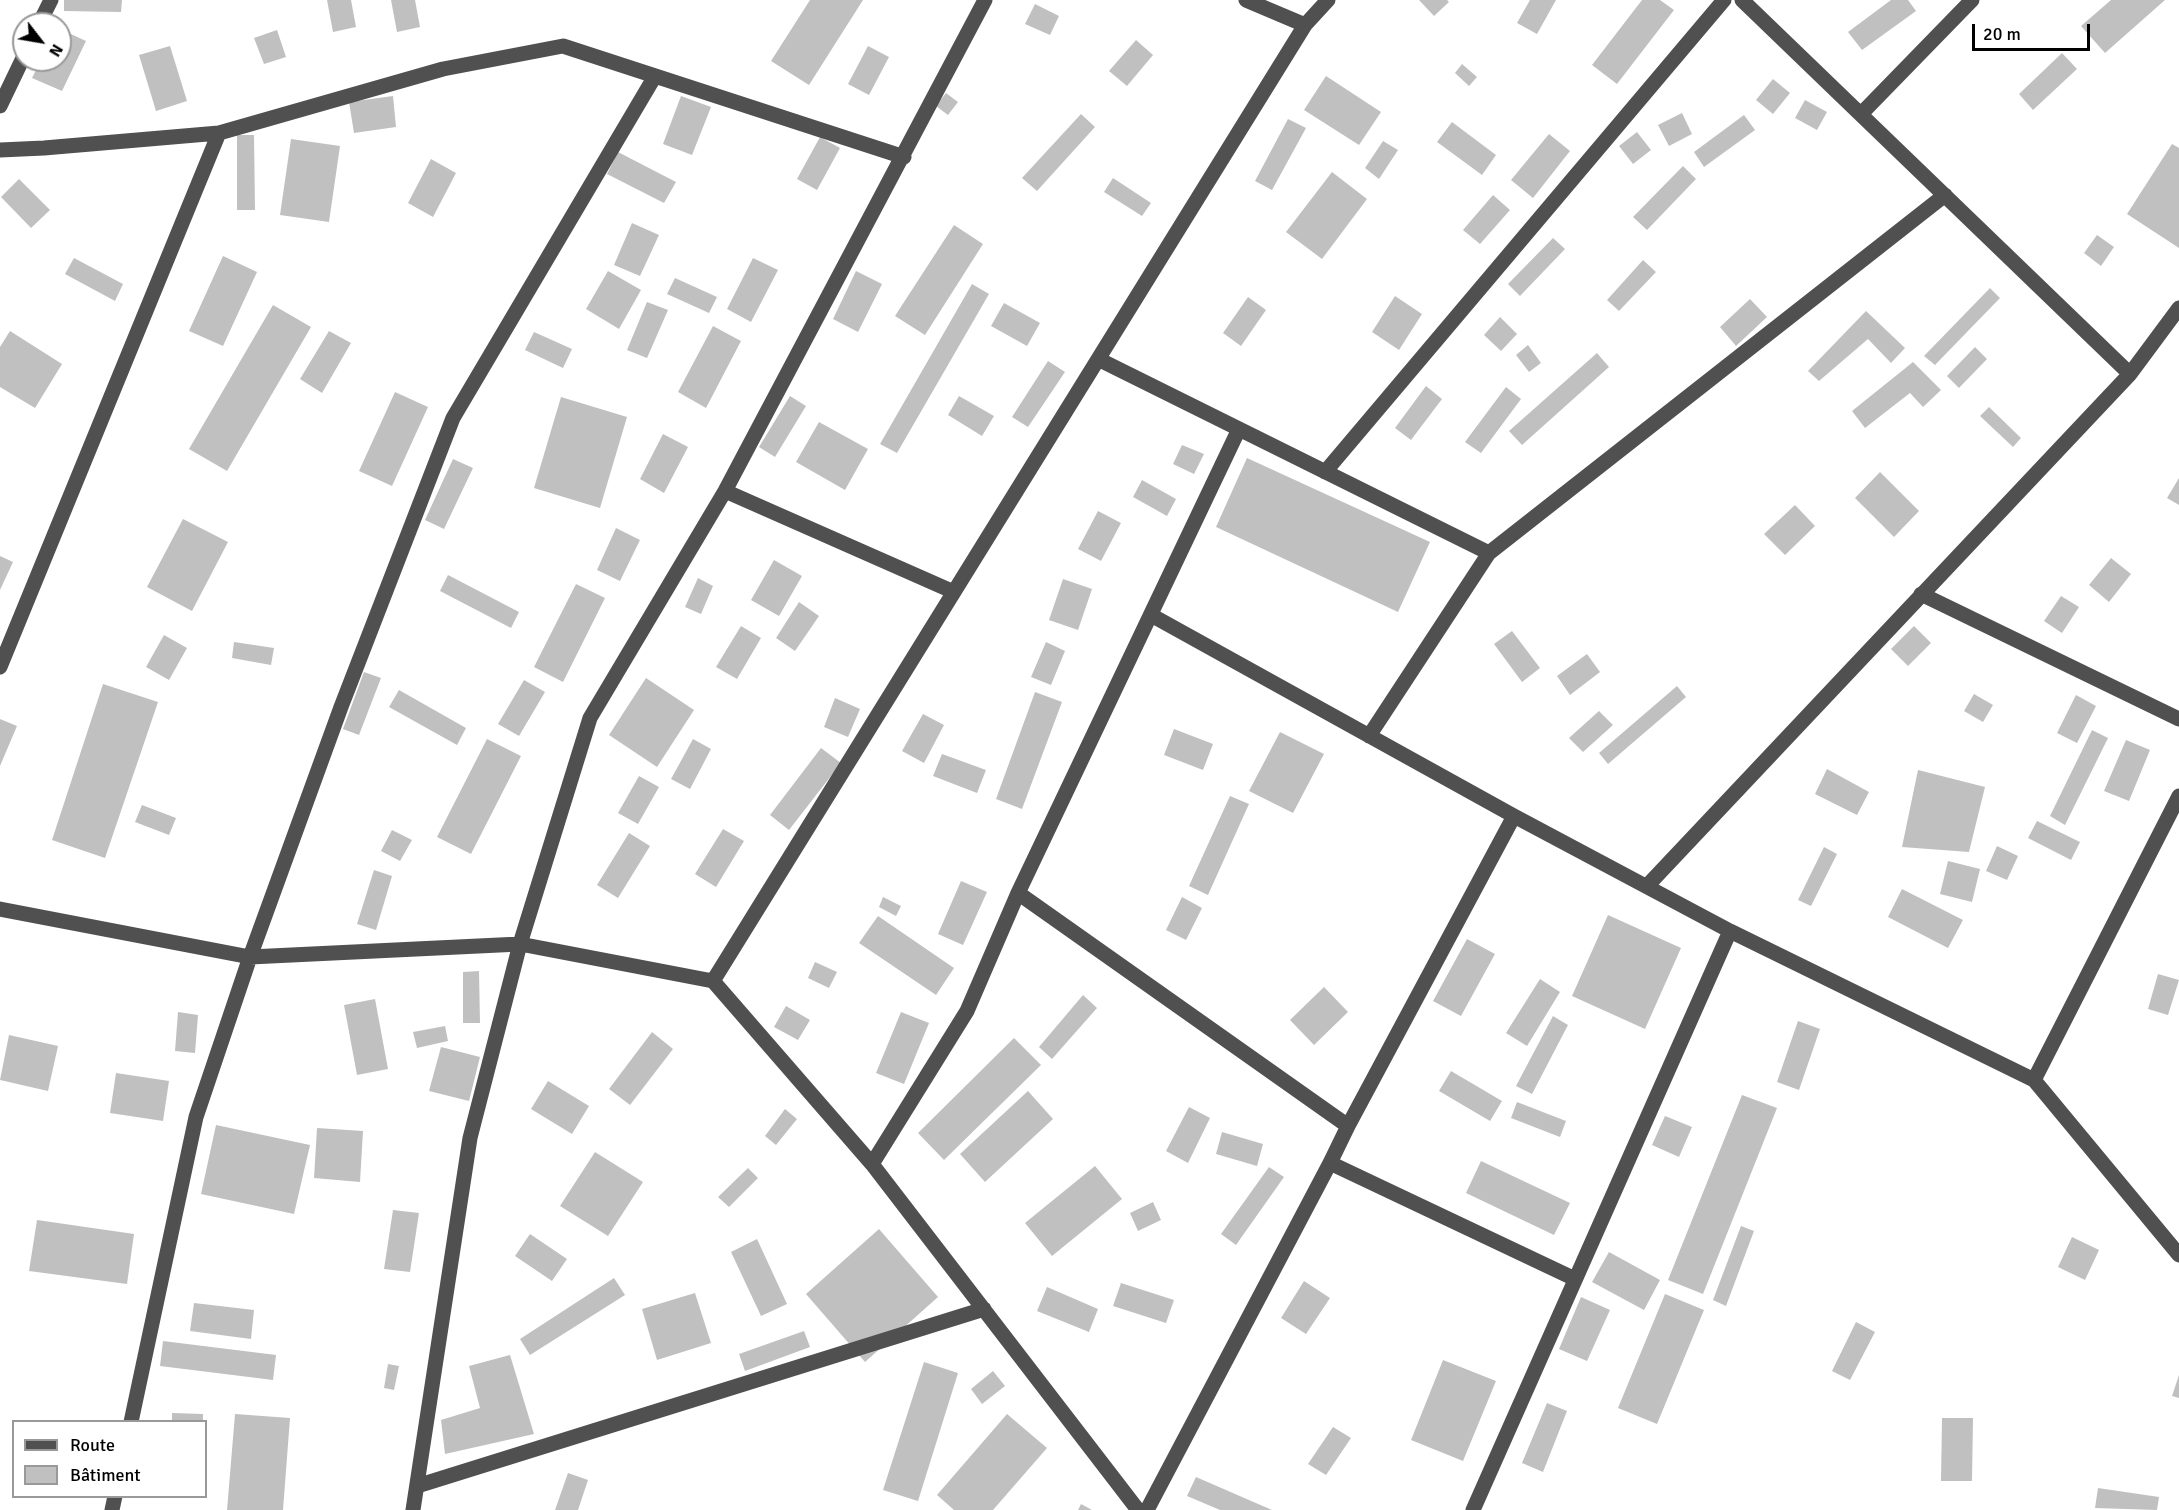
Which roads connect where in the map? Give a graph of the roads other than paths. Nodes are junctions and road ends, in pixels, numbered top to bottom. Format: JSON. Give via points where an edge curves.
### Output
{"nodes":[{"id":1,"x":985,"y":0,"type":"edge"},
{"id":2,"x":1246,"y":0,"type":"edge"},
{"id":3,"x":1328,"y":0,"type":"edge"},
{"id":4,"x":1724,"y":0,"type":"edge"},
{"id":5,"x":1742,"y":0,"type":"edge"},
{"id":6,"x":1972,"y":0,"type":"edge"},
{"id":7,"x":1305,"y":25,"type":"junction"},
{"id":8,"x":16,"y":72,"type":"edge"},
{"id":9,"x":655,"y":76,"type":"junction"},
{"id":10,"x":0,"y":106,"type":"edge"},
{"id":11,"x":1861,"y":114,"type":"junction"},
{"id":12,"x":219,"y":133,"type":"junction"},
{"id":13,"x":0,"y":150,"type":"edge"},
{"id":14,"x":904,"y":157,"type":"junction"},
{"id":15,"x":1945,"y":195,"type":"junction"},
{"id":16,"x":2179,"y":308,"type":"edge"},
{"id":17,"x":1098,"y":359,"type":"junction"},
{"id":18,"x":2130,"y":374,"type":"junction"},
{"id":19,"x":1239,"y":429,"type":"junction"},
{"id":20,"x":1325,"y":472,"type":"junction"},
{"id":21,"x":725,"y":491,"type":"junction"},
{"id":22,"x":1489,"y":553,"type":"junction"},
{"id":23,"x":954,"y":592,"type":"junction"},
{"id":24,"x":1922,"y":594,"type":"junction"},
{"id":25,"x":1151,"y":615,"type":"junction"},
{"id":26,"x":0,"y":667,"type":"edge"},
{"id":27,"x":2179,"y":719,"type":"edge"},
{"id":28,"x":1369,"y":736,"type":"junction"},
{"id":29,"x":2179,"y":795,"type":"edge"},
{"id":30,"x":1514,"y":816,"type":"junction"},
{"id":31,"x":1647,"y":886,"type":"junction"},
{"id":32,"x":1018,"y":893,"type":"junction"},
{"id":33,"x":0,"y":909,"type":"edge"},
{"id":34,"x":1730,"y":931,"type":"junction"},
{"id":35,"x":520,"y":944,"type":"junction"},
{"id":36,"x":250,"y":957,"type":"junction"},
{"id":37,"x":713,"y":981,"type":"junction"},
{"id":38,"x":2034,"y":1080,"type":"junction"},
{"id":39,"x":1348,"y":1126,"type":"junction"},
{"id":40,"x":1330,"y":1163,"type":"junction"},
{"id":41,"x":872,"y":1164,"type":"junction"},
{"id":42,"x":2179,"y":1255,"type":"edge"},
{"id":43,"x":1575,"y":1279,"type":"junction"},
{"id":44,"x":984,"y":1309,"type":"junction"},
{"id":45,"x":131,"y":1420,"type":"edge"},
{"id":46,"x":417,"y":1486,"type":"junction"},
{"id":47,"x":413,"y":1510,"type":"edge"},
{"id":48,"x":1138,"y":1510,"type":"edge"},
{"id":49,"x":1147,"y":1510,"type":"edge"},
{"id":50,"x":1473,"y":1510,"type":"edge"}],
"edges":[{"from":1,"to":14,"type":"street"},
{"from":2,"to":7,"type":"street"},
{"from":3,"to":7,"type":"street"},
{"from":4,"to":20,"type":"street"},
{"from":5,"to":11,"type":"street"},
{"from":6,"to":11,"type":"street"},
{"from":7,"to":17,"type":"street"},
{"from":8,"to":10,"type":"street"},
{"from":9,"to":12,"type":"street","via":[[563,46],[442,69]]},
{"from":9,"to":14,"type":"street"},
{"from":9,"to":36,"type":"street","via":[[453,418],[340,707]]},
{"from":11,"to":15,"type":"street"},
{"from":12,"to":13,"type":"street"},
{"from":12,"to":26,"type":"street"},
{"from":14,"to":21,"type":"street"},
{"from":15,"to":18,"type":"street"},
{"from":15,"to":22,"type":"street"},
{"from":16,"to":18,"type":"street"},
{"from":17,"to":19,"type":"street"},
{"from":17,"to":23,"type":"street"},
{"from":18,"to":24,"type":"street"},
{"from":19,"to":20,"type":"street"},
{"from":19,"to":25,"type":"street"},
{"from":20,"to":22,"type":"street"},
{"from":21,"to":23,"type":"street"},
{"from":21,"to":35,"type":"street","via":[[590,718]]},
{"from":22,"to":28,"type":"street"},
{"from":23,"to":37,"type":"street"},
{"from":24,"to":27,"type":"street"},
{"from":24,"to":31,"type":"street"},
{"from":25,"to":28,"type":"street"},
{"from":25,"to":32,"type":"street"},
{"from":28,"to":30,"type":"street"},
{"from":29,"to":38,"type":"street"},
{"from":30,"to":31,"type":"street"},
{"from":30,"to":39,"type":"street"},
{"from":31,"to":34,"type":"street"},
{"from":32,"to":39,"type":"street"},
{"from":32,"to":41,"type":"street","via":[[967,1011]]},
{"from":33,"to":36,"type":"street"},
{"from":34,"to":38,"type":"street"},
{"from":34,"to":43,"type":"street"},
{"from":35,"to":36,"type":"street"},
{"from":35,"to":37,"type":"street"},
{"from":35,"to":46,"type":"street","via":[[470,1138]]},
{"from":36,"to":45,"type":"street","via":[[196,1117]]},
{"from":37,"to":41,"type":"street"},
{"from":38,"to":42,"type":"street"},
{"from":39,"to":40,"type":"street"},
{"from":40,"to":43,"type":"street"},
{"from":40,"to":49,"type":"street"},
{"from":41,"to":44,"type":"street"},
{"from":43,"to":50,"type":"street"},
{"from":44,"to":46,"type":"street"},
{"from":44,"to":48,"type":"street"},
{"from":46,"to":47,"type":"street"}]}
